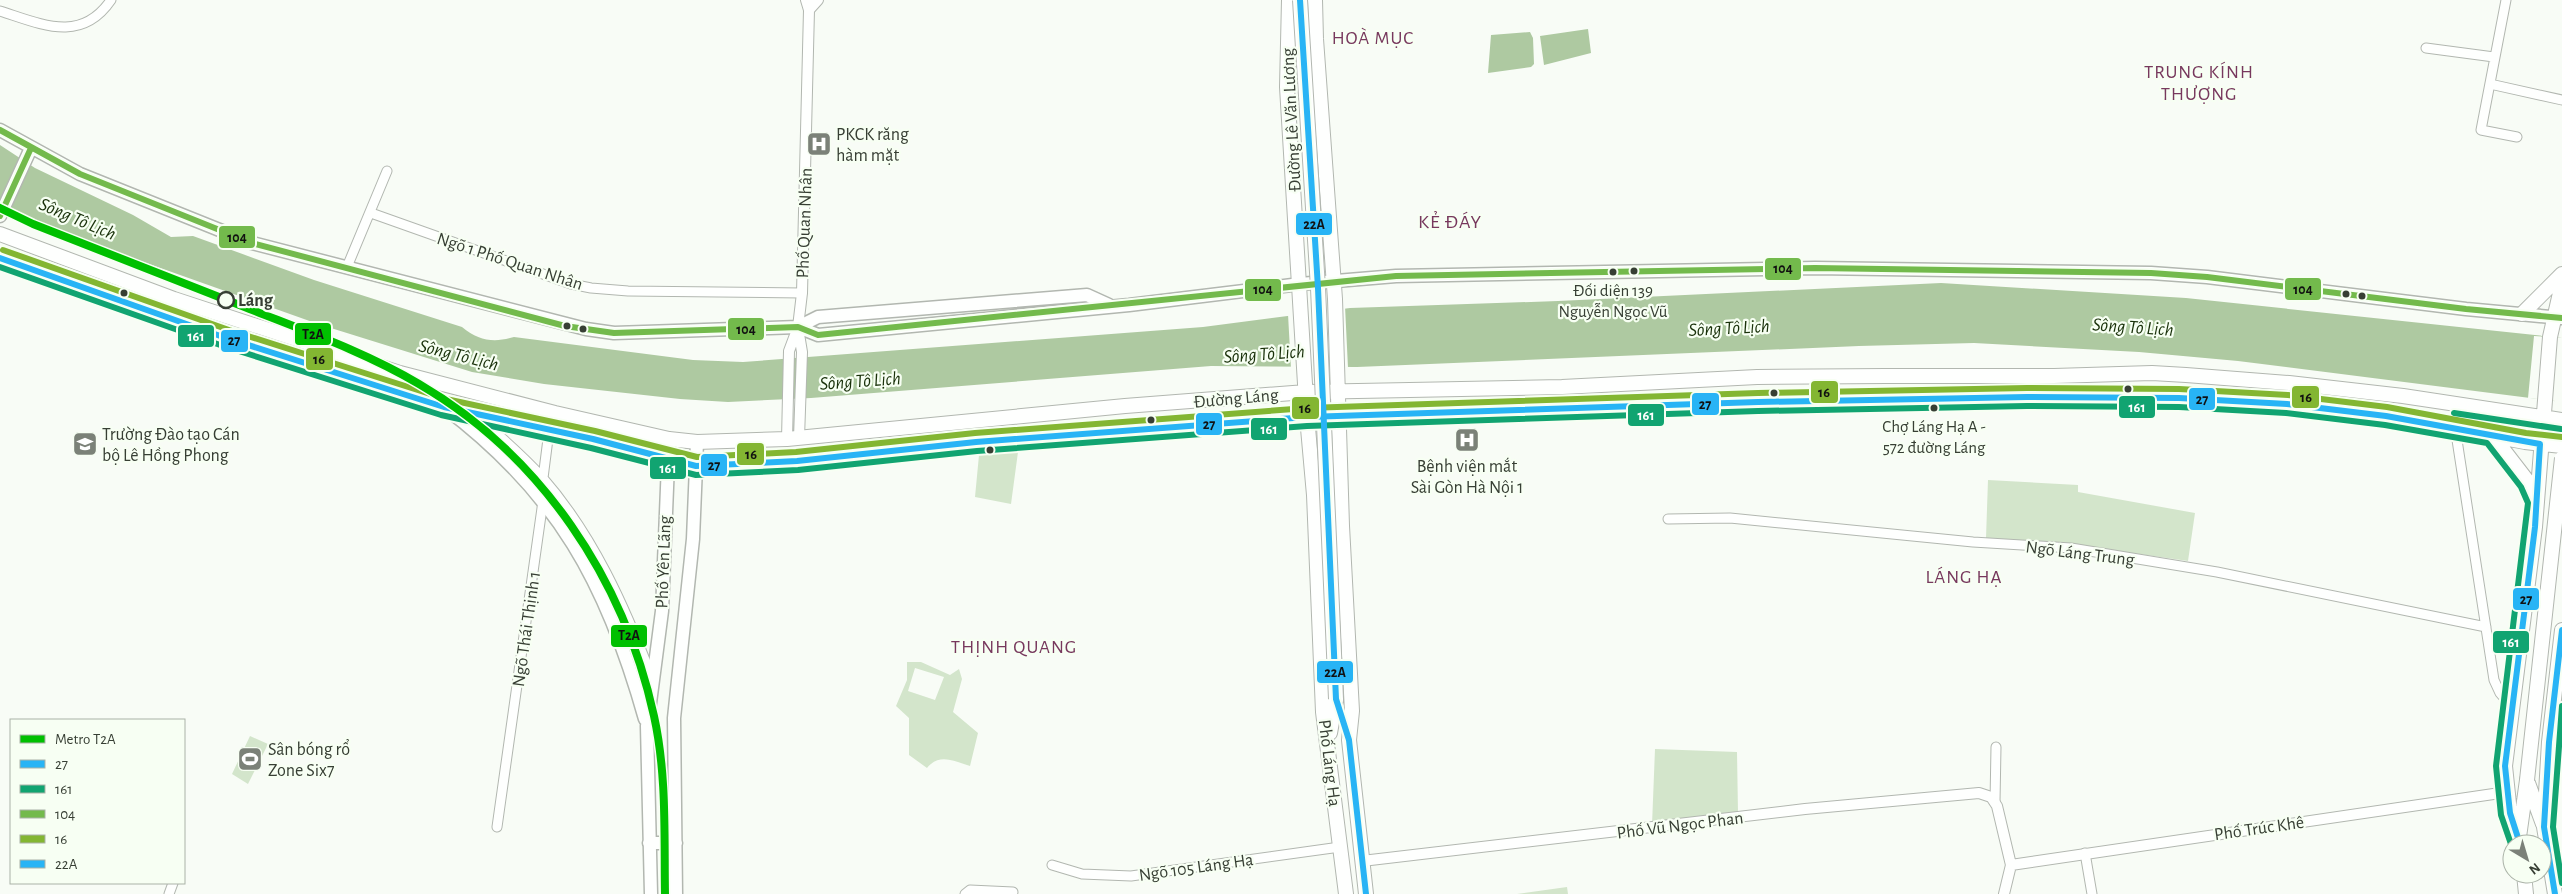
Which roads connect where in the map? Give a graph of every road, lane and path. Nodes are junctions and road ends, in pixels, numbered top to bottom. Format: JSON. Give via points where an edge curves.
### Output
{"nodes":[{"id":1,"x":111,"y":0,"type":"edge"},
{"id":2,"x":818,"y":0,"type":"edge"},
{"id":3,"x":1289,"y":0,"type":"edge"},
{"id":4,"x":1300,"y":0,"type":"edge"},
{"id":5,"x":1315,"y":0,"type":"edge"},
{"id":6,"x":2506,"y":0,"type":"edge"},
{"id":7,"x":807,"y":5,"type":"edge"},
{"id":8,"x":0,"y":11,"type":"edge"},
{"id":9,"x":2426,"y":48,"type":"dead end"},
{"id":10,"x":2494,"y":57,"type":"junction"},
{"id":11,"x":2490,"y":84,"type":"junction"},
{"id":12,"x":2562,"y":100,"type":"edge"},
{"id":13,"x":0,"y":130,"type":"edge"},
{"id":14,"x":2517,"y":137,"type":"dead end"},
{"id":15,"x":28,"y":153,"type":"junction"},
{"id":16,"x":387,"y":171,"type":"dead end"},
{"id":17,"x":1328,"y":212,"type":"junction"},
{"id":18,"x":1,"y":213,"type":"edge"},
{"id":19,"x":371,"y":213,"type":"junction"},
{"id":20,"x":1296,"y":214,"type":"junction"},
{"id":21,"x":0,"y":234,"type":"edge"},
{"id":22,"x":0,"y":258,"type":"edge"},
{"id":23,"x":346,"y":267,"type":"junction"},
{"id":24,"x":2562,"y":274,"type":"edge"},
{"id":25,"x":1333,"y":281,"type":"junction"},
{"id":26,"x":1300,"y":284,"type":"junction"},
{"id":27,"x":2562,"y":284,"type":"edge"},
{"id":28,"x":802,"y":294,"type":"junction"},
{"id":29,"x":174,"y":299,"type":"junction"},
{"id":30,"x":2522,"y":314,"type":"junction"},
{"id":31,"x":167,"y":317,"type":"junction"},
{"id":32,"x":2558,"y":317,"type":"edge"},
{"id":33,"x":798,"y":327,"type":"junction"},
{"id":34,"x":1886,"y":376,"type":"junction"},
{"id":35,"x":1306,"y":392,"type":"junction"},
{"id":36,"x":1338,"y":392,"type":"junction"},
{"id":37,"x":1887,"y":400,"type":"junction"},
{"id":38,"x":444,"y":407,"type":"junction"},
{"id":39,"x":475,"y":415,"type":"junction"},
{"id":40,"x":1340,"y":416,"type":"junction"},
{"id":41,"x":1307,"y":417,"type":"junction"},
{"id":42,"x":2543,"y":418,"type":"junction"},
{"id":43,"x":2562,"y":420,"type":"edge"},
{"id":44,"x":926,"y":426,"type":"junction"},
{"id":45,"x":2455,"y":427,"type":"junction"},
{"id":46,"x":549,"y":431,"type":"junction"},
{"id":47,"x":795,"y":434,"type":"junction"},
{"id":48,"x":2492,"y":435,"type":"junction"},
{"id":49,"x":669,"y":439,"type":"junction"},
{"id":50,"x":696,"y":442,"type":"junction"},
{"id":51,"x":2540,"y":444,"type":"junction"},
{"id":52,"x":2562,"y":446,"type":"edge"},
{"id":53,"x":928,"y":447,"type":"junction"},
{"id":54,"x":667,"y":458,"type":"junction"},
{"id":55,"x":2562,"y":458,"type":"edge"},
{"id":56,"x":696,"y":466,"type":"junction"},
{"id":57,"x":543,"y":478,"type":"junction"},
{"id":58,"x":1314,"y":495,"type":"junction"},
{"id":59,"x":1341,"y":495,"type":"junction"},
{"id":60,"x":543,"y":501,"type":"junction"},
{"id":61,"x":2536,"y":502,"type":"junction"},
{"id":62,"x":2562,"y":514,"type":"edge"},
{"id":63,"x":1668,"y":519,"type":"dead end"},
{"id":64,"x":2535,"y":526,"type":"junction"},
{"id":65,"x":2486,"y":626,"type":"junction"},
{"id":66,"x":2562,"y":630,"type":"edge"},
{"id":67,"x":652,"y":678,"type":"junction"},
{"id":68,"x":1336,"y":699,"type":"junction"},
{"id":69,"x":2512,"y":708,"type":"junction"},
{"id":70,"x":647,"y":726,"type":"junction"},
{"id":71,"x":1349,"y":740,"type":"junction"},
{"id":72,"x":1328,"y":744,"type":"junction"},
{"id":73,"x":1996,"y":747,"type":"dead end"},
{"id":74,"x":2527,"y":780,"type":"junction"},
{"id":75,"x":2506,"y":792,"type":"junction"},
{"id":76,"x":1995,"y":802,"type":"junction"},
{"id":77,"x":497,"y":827,"type":"dead end"},
{"id":78,"x":2544,"y":827,"type":"junction"},
{"id":79,"x":2518,"y":834,"type":"edge"},
{"id":80,"x":2521,"y":834,"type":"edge"},
{"id":81,"x":649,"y":843,"type":"junction"},
{"id":82,"x":676,"y":843,"type":"junction"},
{"id":83,"x":1340,"y":847,"type":"junction"},
{"id":84,"x":2085,"y":853,"type":"junction"},
{"id":85,"x":1362,"y":861,"type":"junction"},
{"id":86,"x":1052,"y":865,"type":"dead end"},
{"id":87,"x":2011,"y":865,"type":"junction"},
{"id":88,"x":1013,"y":892,"type":"dead end"},
{"id":89,"x":651,"y":894,"type":"edge"},
{"id":90,"x":676,"y":894,"type":"edge"},
{"id":91,"x":965,"y":894,"type":"edge"},
{"id":92,"x":1346,"y":894,"type":"edge"},
{"id":93,"x":1366,"y":894,"type":"edge"},
{"id":94,"x":2004,"y":894,"type":"edge"},
{"id":95,"x":2092,"y":894,"type":"edge"},
{"id":96,"x":2555,"y":894,"type":"edge"}],
"edges":[{"from":1,"to":8,"type":"street","via":[[92,19],[76,27],[57,28]]},
{"from":2,"to":7,"type":"street"},
{"from":3,"to":20,"type":"main road","name":"Đường Lê Văn Lương","via":[[1287,87]]},
{"from":4,"to":68,"type":"main road","bridge":true,"via":[[1318,288]]},
{"from":5,"to":17,"type":"main road","name":"Đường Lê Văn Lương"},
{"from":6,"to":10,"type":"street"},
{"from":7,"to":28,"type":"street","name":"Phố Quan Nhân"},
{"from":9,"to":10,"type":"street"},
{"from":10,"to":11,"type":"street"},
{"from":11,"to":12,"type":"street"},
{"from":11,"to":14,"type":"street","via":[[2481,130]]},
{"from":13,"to":15,"type":"main road"},
{"from":15,"to":18,"type":"main road"},
{"from":15,"to":23,"type":"main road","via":[[236,238]]},
{"from":16,"to":19,"type":"street"},
{"from":17,"to":20,"type":"main road"},
{"from":17,"to":25,"type":"main road","name":"Đường Lê Văn Lương"},
{"from":19,"to":23,"type":"street"},
{"from":19,"to":28,"type":"street","name":"Ngõ 1 Phố Quan Nhân","via":[[590,288]]},
{"from":20,"to":26,"type":"main road","name":"Đường Lê Văn Lương"},
{"from":21,"to":29,"type":"main road","name":"Đường Láng"},
{"from":22,"to":31,"type":"main road","name":"Đường Láng"},
{"from":23,"to":33,"type":"main road","via":[[586,329],[614,333]]},
{"from":24,"to":30,"type":"main road"},
{"from":25,"to":26,"type":"main road"},
{"from":25,"to":30,"type":"main road","via":[[1396,276],[1686,269],[2151,272]]},
{"from":25,"to":36,"type":"main road","name":"Đường Lê Văn Lương"},
{"from":26,"to":33,"type":"main road","via":[[1112,306],[1087,295],[818,317]]},
{"from":26,"to":35,"type":"main road","name":"Đường Lê Văn Lương"},
{"from":27,"to":32,"type":"main road"},
{"from":28,"to":33,"type":"street","name":"Phố Quan Nhân"},
{"from":29,"to":31,"type":"main road"},
{"from":29,"to":49,"type":"main road","name":"Đường Láng","via":[[408,376]]},
{"from":30,"to":32,"type":"main road"},
{"from":31,"to":38,"type":"main road","name":"Đường Láng"},
{"from":32,"to":42,"type":"main road","via":[[2550,337]]},
{"from":33,"to":47,"type":"street","name":"Phố Quan Nhân","via":[[802,352]]},
{"from":33,"to":47,"type":"street","name":"Phố Quan Nhân","via":[[790,350],[787,424]]},
{"from":34,"to":36,"type":"main road","name":"Đường Láng","via":[[1757,377],[1562,387]]},
{"from":34,"to":37,"type":"main road"},
{"from":34,"to":42,"type":"main road","name":"Đường Láng","via":[[2186,375],[2375,393]]},
{"from":35,"to":36,"type":"main road","name":"Đường Láng"},
{"from":35,"to":41,"type":"main road","name":"Phố Láng Hạ"},
{"from":35,"to":44,"type":"main road","name":"Đường Láng"},
{"from":36,"to":40,"type":"main road","name":"Phố Láng Hạ"},
{"from":37,"to":40,"type":"main road","name":"Đường Láng"},
{"from":37,"to":45,"type":"main road","name":"Đường Láng","via":[[2036,397],[2240,401],[2386,416]]},
{"from":38,"to":39,"type":"main road","name":"Đường Láng"},
{"from":38,"to":60,"type":"main road","via":[[519,473]]},
{"from":39,"to":46,"type":"main road","name":"Đường Láng"},
{"from":39,"to":57,"type":"street","via":[[508,442]]},
{"from":40,"to":41,"type":"main road","name":"Đường Láng"},
{"from":40,"to":59,"type":"main road","name":"Phố Láng Hạ"},
{"from":41,"to":53,"type":"main road","name":"Đường Láng"},
{"from":41,"to":58,"type":"main road","name":"Phố Láng Hạ"},
{"from":42,"to":43,"type":"main road","name":"Đường Láng"},
{"from":42,"to":51,"type":"main road"},
{"from":44,"to":47,"type":"main road","name":"Đường Láng"},
{"from":44,"to":53,"type":"main road"},
{"from":45,"to":48,"type":"main road","name":"Đường Láng"},
{"from":45,"to":65,"type":"street"},
{"from":46,"to":54,"type":"main road","name":"Đường Láng"},
{"from":46,"to":57,"type":"street","name":"Ngõ Thái Thịnh 1"},
{"from":47,"to":50,"type":"main road","name":"Đường Láng"},
{"from":48,"to":51,"type":"main road","name":"Đường Láng"},
{"from":48,"to":61,"type":"main road","via":[[2529,483]]},
{"from":49,"to":50,"type":"main road","name":"Đường Láng"},
{"from":49,"to":54,"type":"main road","name":"Phố Yên Lãng"},
{"from":50,"to":56,"type":"main road","name":"Phố Yên Lãng"},
{"from":51,"to":52,"type":"main road","name":"Đường Láng"},
{"from":51,"to":61,"type":"main road"},
{"from":53,"to":56,"type":"main road","name":"Đường Láng","via":[[797,461]]},
{"from":54,"to":56,"type":"main road","name":"Đường Láng"},
{"from":54,"to":67,"type":"main road","name":"Phố Yên Lãng","via":[[662,611]]},
{"from":55,"to":74,"type":"main road","bridge":true},
{"from":56,"to":82,"type":"main road","name":"Phố Yên Lãng","via":[[694,539],[674,718]]},
{"from":57,"to":60,"type":"street","name":"Ngõ Thái Thịnh 1"},
{"from":57,"to":67,"type":"street","via":[[583,533],[612,583]]},
{"from":58,"to":59,"type":"main road"},
{"from":58,"to":72,"type":"main road","name":"Phố Láng Hạ","via":[[1323,712]]},
{"from":59,"to":71,"type":"main road","name":"Phố Láng Hạ","via":[[1352,711]]},
{"from":60,"to":70,"type":"main road","via":[[590,570],[606,604],[631,669]]},
{"from":60,"to":77,"type":"street","name":"Ngõ Thái Thịnh 1"},
{"from":61,"to":64,"type":"main road"},
{"from":62,"to":64,"type":"main road","via":[[2548,514]]},
{"from":63,"to":65,"type":"street","name":"Ngõ Láng Trung","via":[[1730,518],[1978,543],[2071,548],[2210,571]]},
{"from":64,"to":69,"type":"main road"},
{"from":65,"to":69,"type":"street","via":[[2494,680]]},
{"from":66,"to":78,"type":"main road"},
{"from":67,"to":70,"type":"main road","name":"Phố Yên Lãng"},
{"from":68,"to":71,"type":"main road"},
{"from":68,"to":72,"type":"main road"},
{"from":69,"to":75,"type":"main road"},
{"from":70,"to":81,"type":"main road","name":"Phố Yên Lãng"},
{"from":71,"to":85,"type":"main road","name":"Phố Láng Hạ"},
{"from":72,"to":83,"type":"main road","name":"Phố Láng Hạ"},
{"from":73,"to":76,"type":"street"},
{"from":74,"to":78,"type":"main road"},
{"from":74,"to":80,"type":"main road"},
{"from":75,"to":79,"type":"main road"},
{"from":75,"to":84,"type":"street","name":"Phố Trúc Khê"},
{"from":76,"to":85,"type":"street","name":"Phố Vũ Ngọc Phan","via":[[1987,794],[1979,793],[1900,800]]},
{"from":76,"to":87,"type":"street"},
{"from":78,"to":96,"type":"main road"},
{"from":81,"to":82,"type":"main road"},
{"from":81,"to":89,"type":"main road","name":"Phố Yên Lãng"},
{"from":82,"to":90,"type":"main road","name":"Phố Yên Lãng"},
{"from":83,"to":86,"type":"street","name":"Ngõ 105 Láng Hạ","via":[[1131,876],[1082,874]]},
{"from":83,"to":92,"type":"main road","name":"Phố Láng Hạ"},
{"from":84,"to":87,"type":"street","name":"Phố Trúc Khê"},
{"from":84,"to":95,"type":"street"},
{"from":85,"to":93,"type":"main road","name":"Phố Láng Hạ"},
{"from":87,"to":94,"type":"street"},
{"from":88,"to":91,"type":"street","via":[[970,890]]}]}
